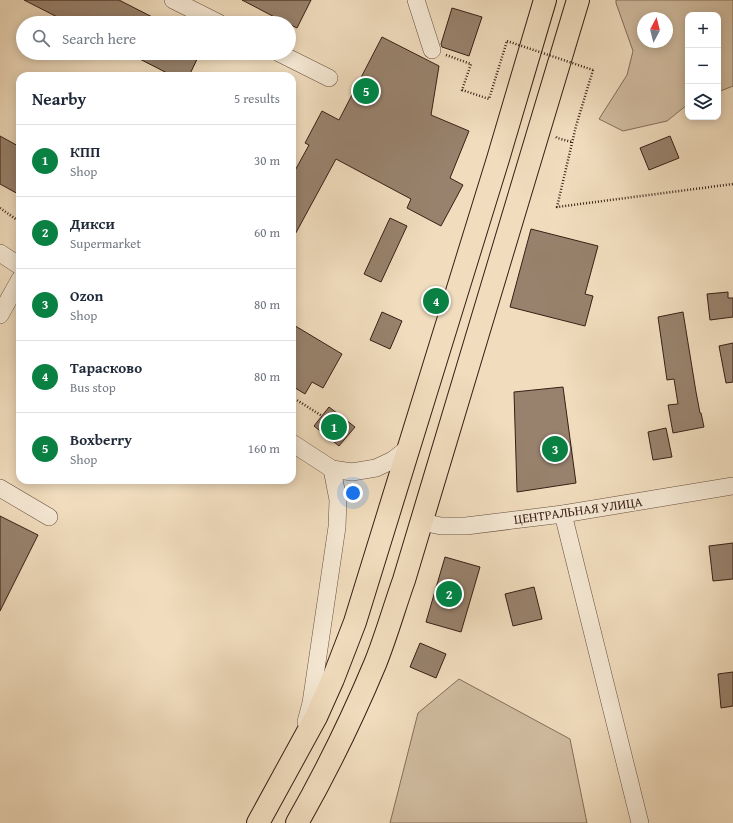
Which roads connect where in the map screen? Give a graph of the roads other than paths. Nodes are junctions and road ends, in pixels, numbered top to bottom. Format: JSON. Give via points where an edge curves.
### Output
{"nodes":[{"id":1,"x":173,"y":0,"type":"edge"},
{"id":2,"x":416,"y":0,"type":"edge"},
{"id":3,"x":545,"y":0,"type":"edge"},
{"id":4,"x":578,"y":0,"type":"edge"},
{"id":5,"x":205,"y":16,"type":"edge"},
{"id":6,"x":432,"y":50,"type":"road end"},
{"id":7,"x":293,"y":60,"type":"edge"},
{"id":8,"x":329,"y":78,"type":"dead end"},
{"id":9,"x":0,"y":253,"type":"edge"},
{"id":10,"x":16,"y":263,"type":"edge"},
{"id":11,"x":16,"y":287,"type":"edge"},
{"id":12,"x":0,"y":315,"type":"edge"},
{"id":13,"x":296,"y":446,"type":"edge"},
{"id":14,"x":408,"y":448,"type":"junction"},
{"id":15,"x":332,"y":469,"type":"junction"},
{"id":16,"x":733,"y":486,"type":"edge"},
{"id":17,"x":0,"y":488,"type":"edge"},
{"id":18,"x":563,"y":514,"type":"junction"},
{"id":19,"x":49,"y":517,"type":"dead end"},
{"id":20,"x":422,"y":522,"type":"junction"},
{"id":21,"x":299,"y":749,"type":"junction"},
{"id":22,"x":258,"y":823,"type":"edge"},
{"id":23,"x":296,"y":823,"type":"edge"},
{"id":24,"x":640,"y":823,"type":"edge"}],
"edges":[{"from":1,"to":5,"type":"street"},
{"from":2,"to":6,"type":"street"},
{"from":3,"to":14,"type":"highway"},
{"from":4,"to":20,"type":"highway"},
{"from":7,"to":8,"type":"street"},
{"from":9,"to":10,"type":"street"},
{"from":11,"to":12,"type":"street"},
{"from":13,"to":15,"type":"street"},
{"from":14,"to":15,"type":"street","via":[[393,460],[376,468],[352,472]]},
{"from":14,"to":21,"type":"highway","via":[[355,622],[334,679]]},
{"from":15,"to":21,"type":"street","via":[[338,500],[337,527],[311,703]]},
{"from":16,"to":18,"type":"street","name":"ЦЕНТРАЛЬНАЯ УЛИЦА"},
{"from":17,"to":19,"type":"street"},
{"from":18,"to":20,"type":"street","name":"ЦЕНТРАЛЬНАЯ УЛИЦА","via":[[466,526],[441,526]]},
{"from":18,"to":24,"type":"street"},
{"from":20,"to":23,"type":"highway","via":[[375,663],[349,725]]},
{"from":21,"to":22,"type":"highway"}]}
